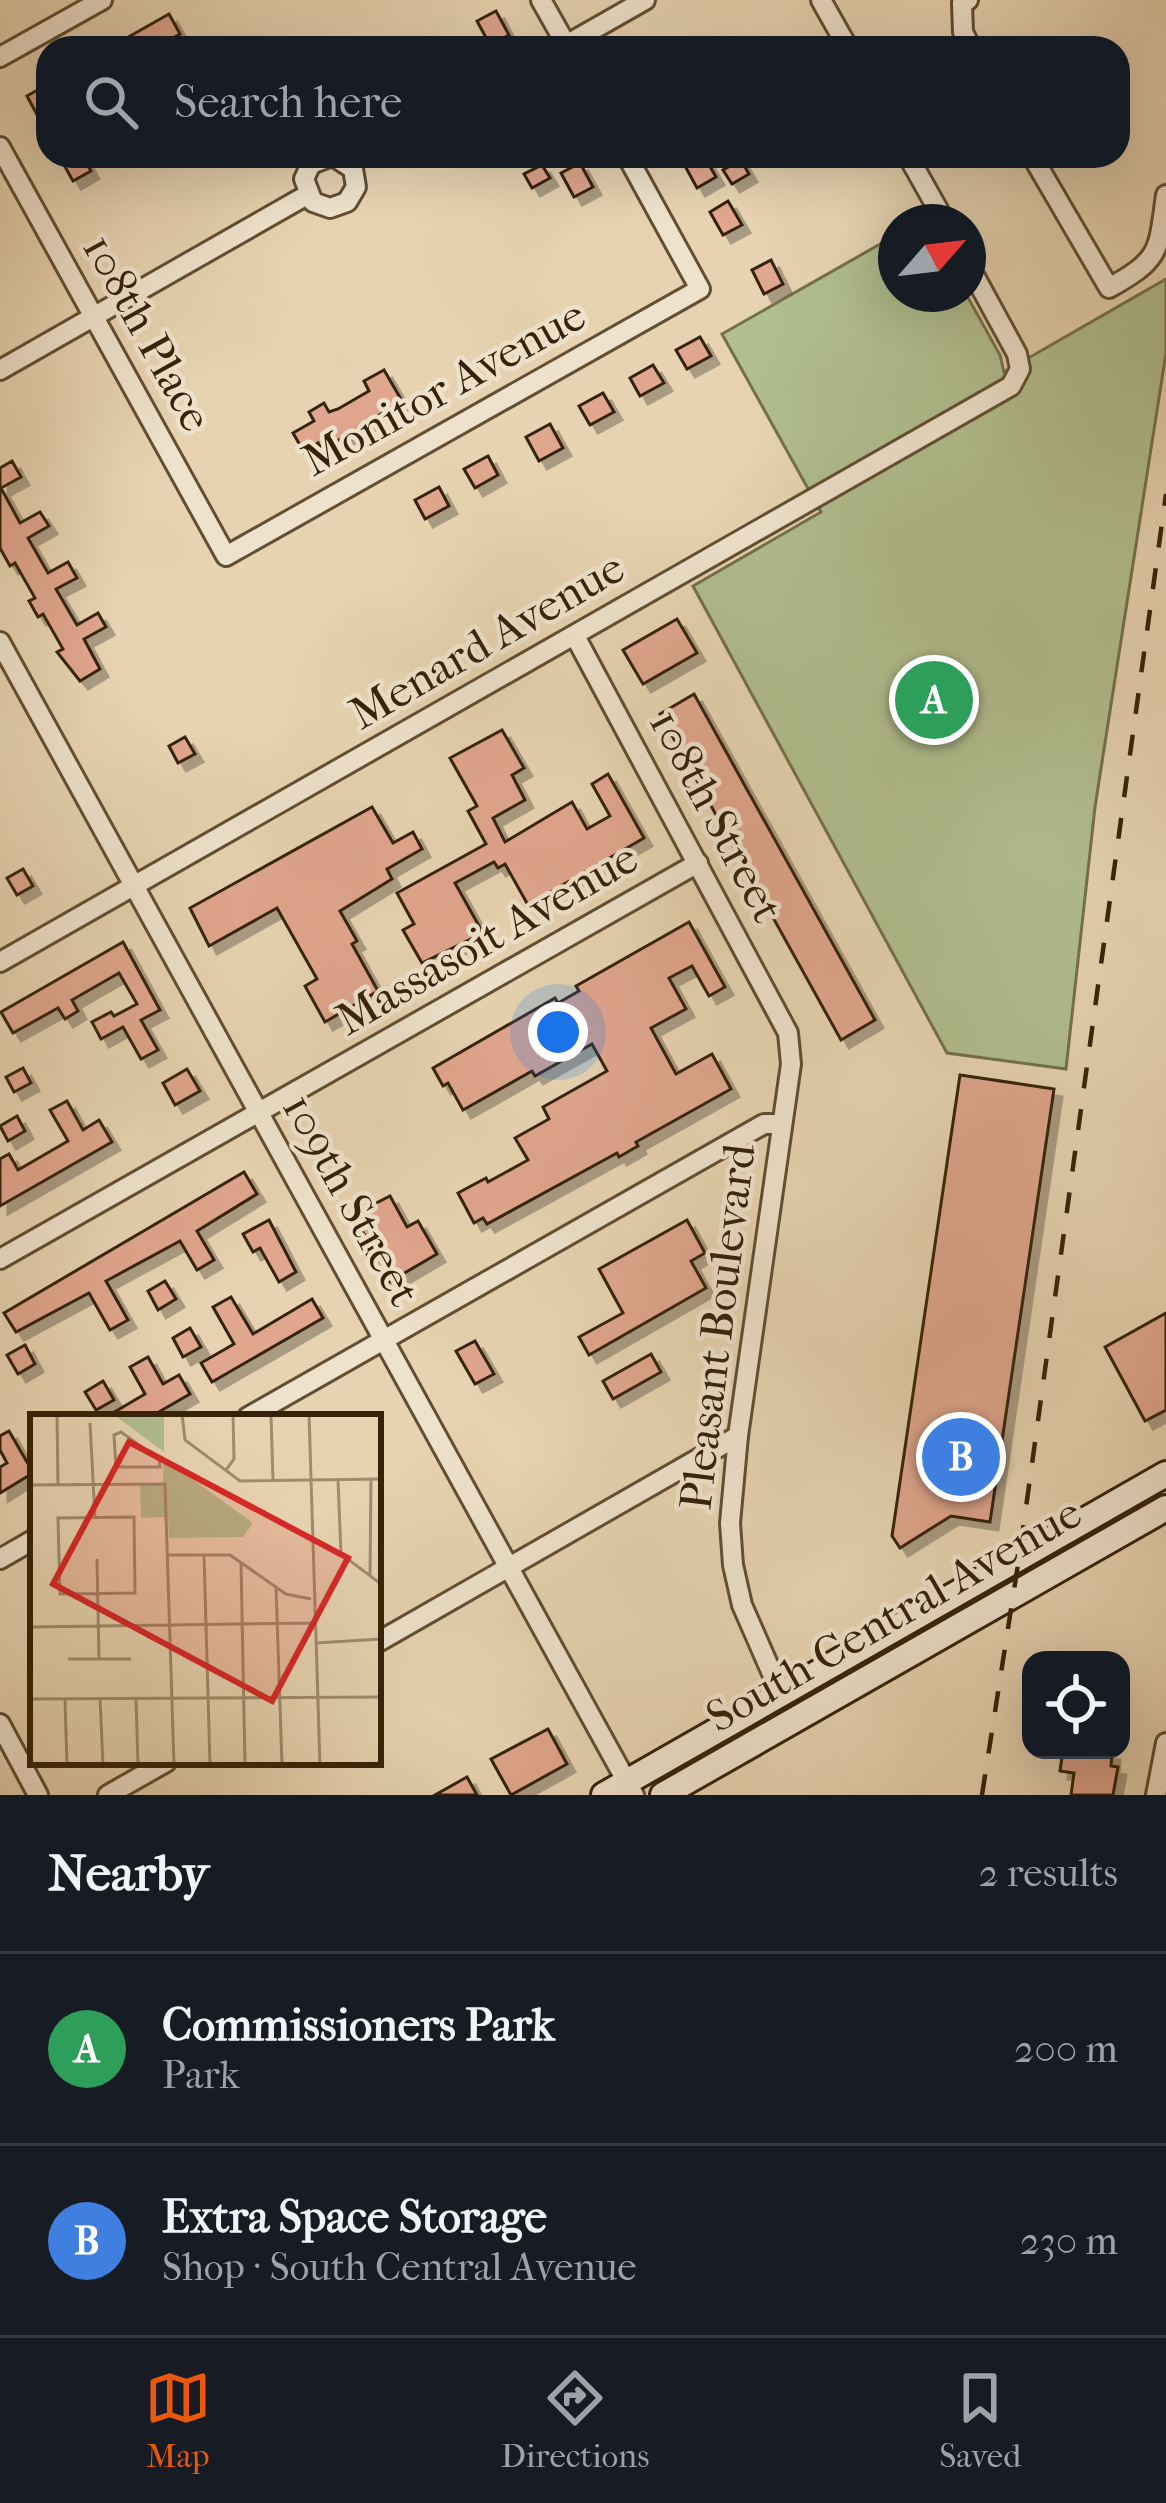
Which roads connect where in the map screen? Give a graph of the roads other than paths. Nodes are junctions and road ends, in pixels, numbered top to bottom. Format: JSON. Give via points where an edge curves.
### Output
{"nodes":[{"id":1,"x":102,"y":0,"type":"edge"},
{"id":2,"x":542,"y":0,"type":"edge"},
{"id":3,"x":645,"y":0,"type":"edge"},
{"id":4,"x":820,"y":0,"type":"edge"},
{"id":5,"x":968,"y":0,"type":"edge"},
{"id":6,"x":38,"y":36,"type":"edge"},
{"id":7,"x":562,"y":36,"type":"edge"},
{"id":8,"x":584,"y":36,"type":"edge"},
{"id":9,"x":841,"y":36,"type":"edge"},
{"id":10,"x":965,"y":36,"type":"edge"},
{"id":11,"x":36,"y":37,"type":"edge"},
{"id":12,"x":0,"y":57,"type":"edge"},
{"id":13,"x":0,"y":147,"type":"edge"},
{"id":14,"x":309,"y":168,"type":"edge"},
{"id":15,"x":350,"y":168,"type":"edge"},
{"id":16,"x":634,"y":168,"type":"edge"},
{"id":17,"x":915,"y":168,"type":"edge"},
{"id":18,"x":1040,"y":168,"type":"edge"},
{"id":19,"x":307,"y":195,"type":"junction"},
{"id":20,"x":1166,"y":195,"type":"edge"},
{"id":21,"x":935,"y":204,"type":"edge"},
{"id":22,"x":986,"y":297,"type":"edge"},
{"id":23,"x":94,"y":316,"type":"junction"},
{"id":24,"x":0,"y":370,"type":"edge"},
{"id":25,"x":226,"y":556,"type":"joint"},
{"id":26,"x":574,"y":636,"type":"junction"},
{"id":27,"x":0,"y":642,"type":"edge"},
{"id":28,"x":698,"y":863,"type":"junction"},
{"id":29,"x":134,"y":886,"type":"junction"},
{"id":30,"x":0,"y":962,"type":"edge"},
{"id":31,"x":788,"y":1033,"type":"joint"},
{"id":32,"x":259,"y":1113,"type":"junction"},
{"id":33,"x":782,"y":1124,"type":"junction"},
{"id":34,"x":0,"y":1259,"type":"edge"},
{"id":35,"x":383,"y":1339,"type":"junction"},
{"id":36,"x":253,"y":1414,"type":"edge"},
{"id":37,"x":738,"y":1436,"type":"junction"},
{"id":38,"x":1166,"y":1474,"type":"edge"},
{"id":39,"x":1166,"y":1508,"type":"edge"},
{"id":40,"x":30,"y":1542,"type":"edge"},
{"id":41,"x":0,"y":1559,"type":"edge"},
{"id":42,"x":509,"y":1568,"type":"junction"},
{"id":43,"x":381,"y":1640,"type":"edge"},
{"id":44,"x":781,"y":1694,"type":"junction"},
{"id":45,"x":0,"y":1724,"type":"edge"},
{"id":46,"x":1166,"y":1744,"type":"edge"},
{"id":47,"x":161,"y":1765,"type":"edge"},
{"id":48,"x":630,"y":1788,"type":"edge"},
{"id":49,"x":38,"y":1795,"type":"edge"},
{"id":50,"x":108,"y":1795,"type":"edge"},
{"id":51,"x":604,"y":1795,"type":"edge"},
{"id":52,"x":663,"y":1795,"type":"edge"},
{"id":53,"x":1156,"y":1795,"type":"edge"}],
"edges":[{"from":1,"to":6,"type":"street"},
{"from":2,"to":7,"type":"street"},
{"from":3,"to":8,"type":"street"},
{"from":4,"to":9,"type":"street"},
{"from":5,"to":10,"type":"street"},
{"from":11,"to":12,"type":"street"},
{"from":13,"to":23,"type":"street","name":"108th Place"},
{"from":14,"to":19,"type":"street"},
{"from":15,"to":19,"type":"street","via":[[356,178],[346,202],[330,208]]},
{"from":16,"to":25,"type":"street","name":"Monitor Avenue","via":[[700,289]]},
{"from":17,"to":21,"type":"street"},
{"from":18,"to":20,"type":"street","via":[[1109,288],[1159,249]]},
{"from":19,"to":23,"type":"street"},
{"from":22,"to":26,"type":"street","name":"Menard Avenue","via":[[1017,354],[1011,386]]},
{"from":23,"to":24,"type":"street"},
{"from":23,"to":25,"type":"street","name":"108th Place"},
{"from":26,"to":28,"type":"street","name":"108th Street"},
{"from":26,"to":29,"type":"street","name":"Menard Avenue"},
{"from":27,"to":29,"type":"street","name":"109th Street"},
{"from":28,"to":31,"type":"street","name":"108th Street"},
{"from":28,"to":32,"type":"street","name":"Massasoit Avenue"},
{"from":29,"to":30,"type":"street","name":"Menard Avenue"},
{"from":29,"to":32,"type":"street","name":"109th Street"},
{"from":31,"to":33,"type":"street","name":"Pleasant Boulevard"},
{"from":32,"to":34,"type":"street","name":"Massasoit Avenue"},
{"from":32,"to":35,"type":"street","name":"109th Street"},
{"from":33,"to":35,"type":"street","via":[[764,1124]]},
{"from":33,"to":37,"type":"street","name":"Pleasant Boulevard"},
{"from":35,"to":36,"type":"street"},
{"from":35,"to":42,"type":"street","name":"109th Street"},
{"from":37,"to":42,"type":"street"},
{"from":37,"to":44,"type":"street","name":"Pleasant Boulevard","via":[[733,1565]]},
{"from":38,"to":44,"type":"street","name":"South Central Avenue"},
{"from":39,"to":52,"type":"street","name":"South Central Avenue"},
{"from":40,"to":41,"type":"street"},
{"from":42,"to":43,"type":"street"},
{"from":42,"to":48,"type":"street","name":"109th Street"},
{"from":44,"to":48,"type":"street","name":"South Central Avenue"},
{"from":45,"to":49,"type":"street"},
{"from":46,"to":53,"type":"street"},
{"from":47,"to":50,"type":"street"},
{"from":48,"to":51,"type":"street","name":"South Central Avenue"}]}
